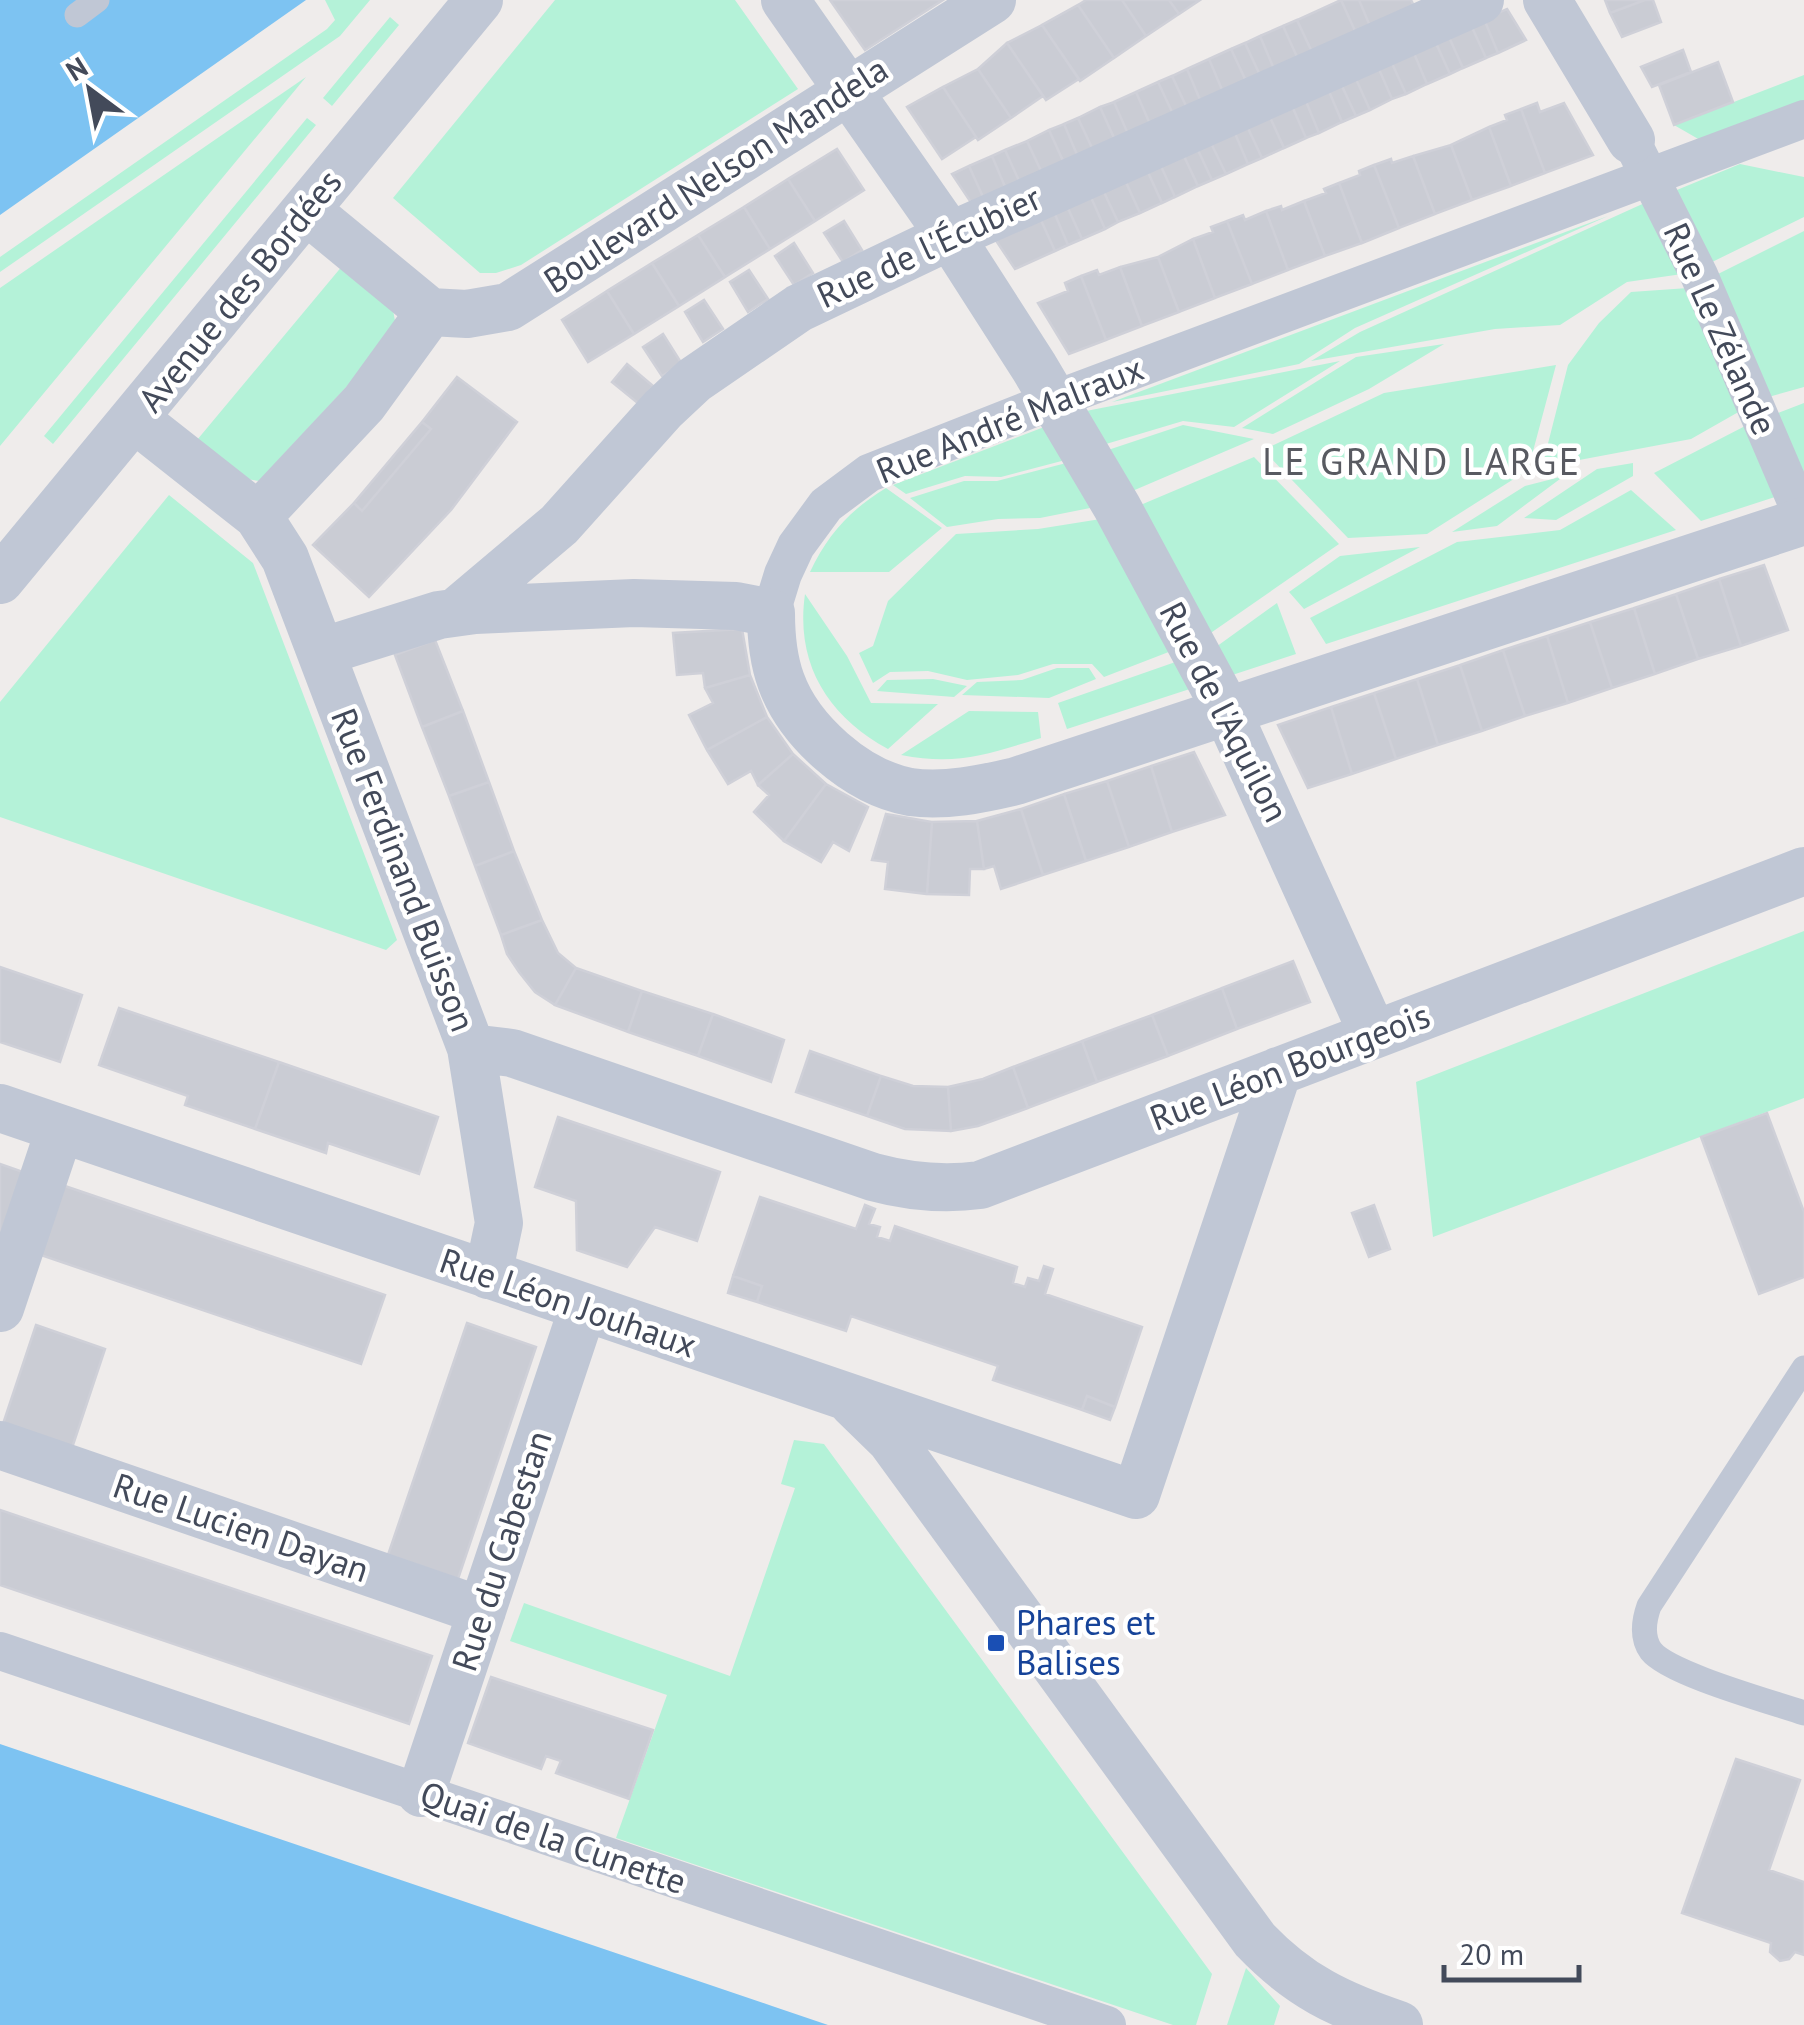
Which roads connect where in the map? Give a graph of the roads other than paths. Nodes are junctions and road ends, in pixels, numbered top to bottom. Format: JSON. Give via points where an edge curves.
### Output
{"nodes":[{"id":1,"x":479,"y":0,"type":"edge"},
{"id":2,"x":785,"y":0,"type":"edge"},
{"id":3,"x":992,"y":0,"type":"edge"},
{"id":4,"x":1480,"y":0,"type":"edge"},
{"id":5,"x":1547,"y":0,"type":"edge"},
{"id":6,"x":848,"y":89,"type":"junction"},
{"id":7,"x":1804,"y":119,"type":"edge"},
{"id":8,"x":1641,"y":158,"type":"junction"},
{"id":9,"x":306,"y":210,"type":"junction"},
{"id":10,"x":950,"y":236,"type":"junction"},
{"id":11,"x":430,"y":312,"type":"junction"},
{"id":12,"x":1054,"y":400,"type":"junction"},
{"id":13,"x":134,"y":418,"type":"junction"},
{"id":14,"x":258,"y":516,"type":"junction"},
{"id":15,"x":1804,"y":520,"type":"edge"},
{"id":16,"x":0,"y":580,"type":"edge"},
{"id":17,"x":457,"y":612,"type":"junction"},
{"id":18,"x":771,"y":613,"type":"junction"},
{"id":19,"x":321,"y":652,"type":"junction"},
{"id":20,"x":1227,"y":711,"type":"junction"},
{"id":21,"x":1804,"y":872,"type":"edge"},
{"id":22,"x":1373,"y":1034,"type":"junction"},
{"id":23,"x":470,"y":1048,"type":"junction"},
{"id":24,"x":1278,"y":1071,"type":"junction"},
{"id":25,"x":0,"y":1108,"type":"edge"},
{"id":26,"x":60,"y":1129,"type":"junction"},
{"id":27,"x":770,"y":1142,"type":"joint"},
{"id":28,"x":488,"y":1275,"type":"junction"},
{"id":29,"x":0,"y":1308,"type":"edge"},
{"id":30,"x":583,"y":1308,"type":"junction"},
{"id":31,"x":1804,"y":1368,"type":"edge"},
{"id":32,"x":846,"y":1398,"type":"junction"},
{"id":33,"x":0,"y":1445,"type":"edge"},
{"id":34,"x":482,"y":1612,"type":"junction"},
{"id":35,"x":0,"y":1651,"type":"edge"},
{"id":36,"x":1804,"y":1713,"type":"edge"},
{"id":37,"x":421,"y":1793,"type":"junction"},
{"id":38,"x":1107,"y":2025,"type":"edge"},
{"id":39,"x":1399,"y":2025,"type":"edge"}],
"edges":[{"from":1,"to":9,"type":"street","name":"Avenue des Bordées"},
{"from":2,"to":6,"type":"street","name":"Rue de l'Aquilon"},
{"from":3,"to":6,"type":"street","name":"Boulevard Nelson Mandela"},
{"from":4,"to":10,"type":"street","name":"Rue de l'Écubier"},
{"from":5,"to":8,"type":"street"},
{"from":6,"to":10,"type":"street","name":"Rue de l'Aquilon"},
{"from":6,"to":11,"type":"street","name":"Boulevard Nelson Mandela","via":[[508,307]]},
{"from":7,"to":8,"type":"street","name":"Rue André Malraux"},
{"from":8,"to":12,"type":"street","name":"Rue André Malraux"},
{"from":8,"to":15,"type":"street","name":"Rue Le Zélande"},
{"from":9,"to":11,"type":"street"},
{"from":9,"to":13,"type":"street","name":"Avenue des Bordées"},
{"from":10,"to":12,"type":"street","name":"Rue de l'Aquilon"},
{"from":10,"to":17,"type":"street","name":"Rue de l'Écubier","via":[[799,308],[709,368],[559,525]]},
{"from":11,"to":14,"type":"street","via":[[364,403]]},
{"from":12,"to":18,"type":"street","name":"Rue André Malraux","via":[[894,462],[844,490],[796,546]]},
{"from":12,"to":20,"type":"street","name":"Rue de l'Aquilon"},
{"from":13,"to":14,"type":"street","name":"Rue Ferdinand Buisson"},
{"from":13,"to":16,"type":"street","name":"Avenue des Bordées"},
{"from":14,"to":19,"type":"street","name":"Rue Ferdinand Buisson","via":[[285,558]]},
{"from":15,"to":20,"type":"street","name":"Rue André Malraux"},
{"from":17,"to":18,"type":"street","via":[[634,603]]},
{"from":17,"to":19,"type":"street"},
{"from":18,"to":20,"type":"street","name":"Rue André Malraux","via":[[781,683],[812,731],[851,765],[909,792],[1016,781]]},
{"from":19,"to":23,"type":"street","name":"Rue Ferdinand Buisson"},
{"from":20,"to":22,"type":"street","name":"Rue de l'Aquilon"},
{"from":21,"to":22,"type":"street","name":"Rue Léon Bourgeois"},
{"from":22,"to":24,"type":"street","name":"Rue Léon Bourgeois"},
{"from":23,"to":27,"type":"street","name":"Rue Ferdinand Buisson","via":[[512,1053]]},
{"from":23,"to":28,"type":"street","via":[[499,1223]]},
{"from":24,"to":27,"type":"street","name":"Rue Léon Bourgeois","via":[[980,1185],[900,1184]]},
{"from":24,"to":32,"type":"street","name":"Rue Léon Jouhaux","via":[[1136,1494]]},
{"from":25,"to":26,"type":"street","name":"Rue Léon Jouhaux"},
{"from":26,"to":28,"type":"street","name":"Rue Léon Jouhaux"},
{"from":26,"to":29,"type":"street"},
{"from":28,"to":30,"type":"street","name":"Rue Léon Jouhaux"},
{"from":30,"to":32,"type":"street","name":"Rue Léon Jouhaux"},
{"from":30,"to":34,"type":"street","name":"Rue du Cabestan"},
{"from":31,"to":36,"type":"lane","via":[[1648,1606],[1644,1628],[1650,1650],[1670,1666]]},
{"from":32,"to":39,"type":"street","via":[[891,1440],[1255,1940],[1316,1992]]},
{"from":33,"to":34,"type":"street","name":"Rue Lucien Dayan"},
{"from":34,"to":37,"type":"street","name":"Rue du Cabestan"},
{"from":35,"to":37,"type":"street","name":"Quai de la Cunette"},
{"from":37,"to":38,"type":"street","name":"Quai de la Cunette"}]}
